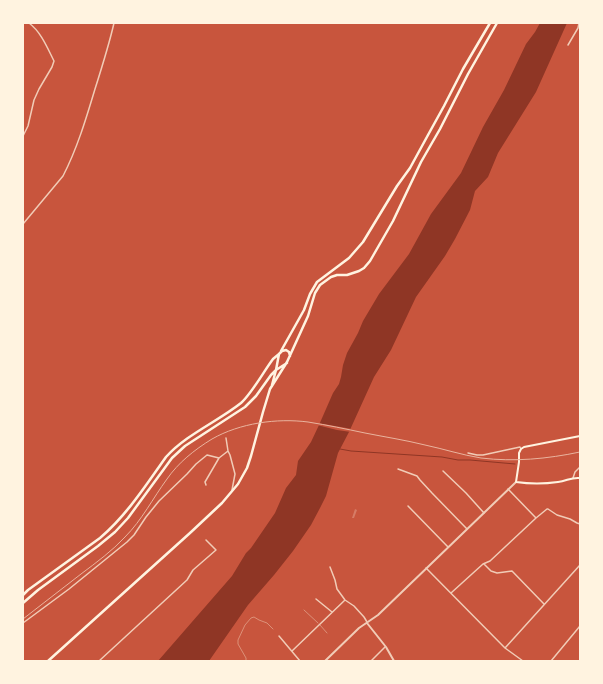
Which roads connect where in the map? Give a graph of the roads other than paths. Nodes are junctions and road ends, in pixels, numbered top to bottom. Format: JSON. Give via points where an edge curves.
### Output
{"nodes":[{"id":1,"x":29,"y":23,"type":"edge"},
{"id":2,"x":114,"y":23,"type":"edge"},
{"id":3,"x":490,"y":23,"type":"edge"},
{"id":4,"x":497,"y":23,"type":"edge"},
{"id":5,"x":579,"y":23,"type":"edge"},
{"id":6,"x":568,"y":45,"type":"dead end"},
{"id":7,"x":23,"y":136,"type":"edge"},
{"id":8,"x":23,"y":224,"type":"edge"},
{"id":9,"x":281,"y":352,"type":"junction"},
{"id":10,"x":290,"y":356,"type":"junction"},
{"id":11,"x":278,"y":359,"type":"junction"},
{"id":12,"x":286,"y":363,"type":"junction"},
{"id":13,"x":276,"y":370,"type":"junction"},
{"id":14,"x":270,"y":389,"type":"junction"},
{"id":15,"x":580,"y":436,"type":"edge"},
{"id":16,"x":226,"y":438,"type":"dead end"},
{"id":17,"x":521,"y":449,"type":"junction"},
{"id":18,"x":228,"y":451,"type":"junction"},
{"id":19,"x":468,"y":453,"type":"dead end"},
{"id":20,"x":219,"y":458,"type":"junction"},
{"id":21,"x":580,"y":467,"type":"edge"},
{"id":22,"x":398,"y":469,"type":"dead end"},
{"id":23,"x":443,"y":471,"type":"dead end"},
{"id":24,"x":573,"y":478,"type":"junction"},
{"id":25,"x":580,"y":478,"type":"edge"},
{"id":26,"x":516,"y":482,"type":"junction"},
{"id":27,"x":206,"y":485,"type":"dead end"},
{"id":28,"x":508,"y":490,"type":"junction"},
{"id":29,"x":232,"y":491,"type":"junction"},
{"id":30,"x":408,"y":506,"type":"dead end"},
{"id":31,"x":484,"y":513,"type":"junction"},
{"id":32,"x":536,"y":518,"type":"junction"},
{"id":33,"x":580,"y":524,"type":"edge"},
{"id":34,"x":467,"y":529,"type":"junction"},
{"id":35,"x":206,"y":540,"type":"dead end"},
{"id":36,"x":448,"y":547,"type":"junction"},
{"id":37,"x":484,"y":564,"type":"junction"},
{"id":38,"x":580,"y":565,"type":"edge"},
{"id":39,"x":330,"y":567,"type":"dead end"},
{"id":40,"x":426,"y":568,"type":"junction"},
{"id":41,"x":451,"y":593,"type":"junction"},
{"id":42,"x":23,"y":595,"type":"edge"},
{"id":43,"x":316,"y":599,"type":"dead end"},
{"id":44,"x":345,"y":600,"type":"junction"},
{"id":45,"x":23,"y":603,"type":"edge"},
{"id":46,"x":544,"y":604,"type":"junction"},
{"id":47,"x":304,"y":610,"type":"dead end"},
{"id":48,"x":332,"y":612,"type":"junction"},
{"id":49,"x":23,"y":623,"type":"edge"},
{"id":50,"x":367,"y":623,"type":"junction"},
{"id":51,"x":319,"y":625,"type":"junction"},
{"id":52,"x":580,"y":626,"type":"edge"},
{"id":53,"x":274,"y":629,"type":"dead end"},
{"id":54,"x":327,"y":633,"type":"dead end"},
{"id":55,"x":279,"y":636,"type":"dead end"},
{"id":56,"x":386,"y":646,"type":"junction"},
{"id":57,"x":505,"y":648,"type":"junction"},
{"id":58,"x":292,"y":651,"type":"junction"},
{"id":59,"x":48,"y":661,"type":"edge"},
{"id":60,"x":99,"y":661,"type":"edge"},
{"id":61,"x":246,"y":661,"type":"edge"},
{"id":62,"x":300,"y":661,"type":"edge"},
{"id":63,"x":325,"y":661,"type":"edge"},
{"id":64,"x":371,"y":661,"type":"edge"},
{"id":65,"x":394,"y":661,"type":"edge"},
{"id":66,"x":522,"y":661,"type":"edge"},
{"id":67,"x":550,"y":661,"type":"edge"}],
"edges":[{"from":1,"to":7,"type":"street","via":[[39,33],[54,61],[38,89]]},
{"from":2,"to":8,"type":"street","via":[[86,120],[67,168]]},
{"from":3,"to":9,"type":"highway","via":[[410,168],[363,242],[349,258],[317,282]]},
{"from":4,"to":10,"type":"highway","via":[[370,260],[359,271],[331,277],[320,285]]},
{"from":5,"to":6,"type":"street"},
{"from":9,"to":10,"type":"highway","via":[[285,350]]},
{"from":9,"to":11,"type":"highway"},
{"from":9,"to":42,"type":"highway","via":[[273,358],[242,402],[183,440],[166,456],[111,529]]},
{"from":10,"to":12,"type":"highway"},
{"from":11,"to":12,"type":"highway","via":[[279,363]]},
{"from":11,"to":13,"type":"highway"},
{"from":12,"to":13,"type":"highway"},
{"from":12,"to":14,"type":"highway"},
{"from":13,"to":14,"type":"highway"},
{"from":13,"to":45,"type":"highway","via":[[245,407],[185,446],[172,458],[115,532]]},
{"from":14,"to":29,"type":"highway","via":[[251,456],[242,478]]},
{"from":15,"to":17,"type":"main road"},
{"from":16,"to":18,"type":"street"},
{"from":17,"to":19,"type":"street","via":[[520,447],[483,455]]},
{"from":17,"to":26,"type":"main road"},
{"from":18,"to":20,"type":"street"},
{"from":18,"to":29,"type":"street","via":[[235,474]]},
{"from":20,"to":27,"type":"street","via":[[205,482]]},
{"from":20,"to":49,"type":"street","via":[[207,455],[196,464],[159,501],[127,542],[69,590]]},
{"from":21,"to":24,"type":"street"},
{"from":22,"to":34,"type":"street","via":[[418,476]]},
{"from":23,"to":31,"type":"street"},
{"from":24,"to":25,"type":"main road"},
{"from":24,"to":26,"type":"main road","via":[[552,483]]},
{"from":26,"to":28,"type":"street"},
{"from":28,"to":31,"type":"street"},
{"from":28,"to":32,"type":"street"},
{"from":29,"to":59,"type":"highway","via":[[190,533]]},
{"from":30,"to":36,"type":"street"},
{"from":31,"to":34,"type":"street"},
{"from":32,"to":33,"type":"street","via":[[548,509]]},
{"from":32,"to":37,"type":"street"},
{"from":34,"to":36,"type":"street"},
{"from":35,"to":60,"type":"street","via":[[216,550]]},
{"from":36,"to":40,"type":"street"},
{"from":37,"to":41,"type":"street"},
{"from":37,"to":46,"type":"street","via":[[497,573],[512,571]]},
{"from":38,"to":46,"type":"street"},
{"from":39,"to":44,"type":"street","via":[[336,588]]},
{"from":40,"to":41,"type":"street"},
{"from":40,"to":50,"type":"street"},
{"from":41,"to":57,"type":"street"},
{"from":43,"to":48,"type":"street"},
{"from":44,"to":48,"type":"street"},
{"from":44,"to":50,"type":"street","via":[[354,606]]},
{"from":46,"to":57,"type":"street"},
{"from":47,"to":51,"type":"lane"},
{"from":48,"to":51,"type":"street"},
{"from":50,"to":56,"type":"street"},
{"from":50,"to":63,"type":"street"},
{"from":51,"to":54,"type":"lane"},
{"from":51,"to":58,"type":"street"},
{"from":52,"to":67,"type":"street"},
{"from":53,"to":61,"type":"lane","via":[[267,623],[251,618],[238,640]]},
{"from":55,"to":58,"type":"street"},
{"from":56,"to":64,"type":"street"},
{"from":56,"to":65,"type":"street"},
{"from":57,"to":66,"type":"street"},
{"from":58,"to":62,"type":"street"}]}
